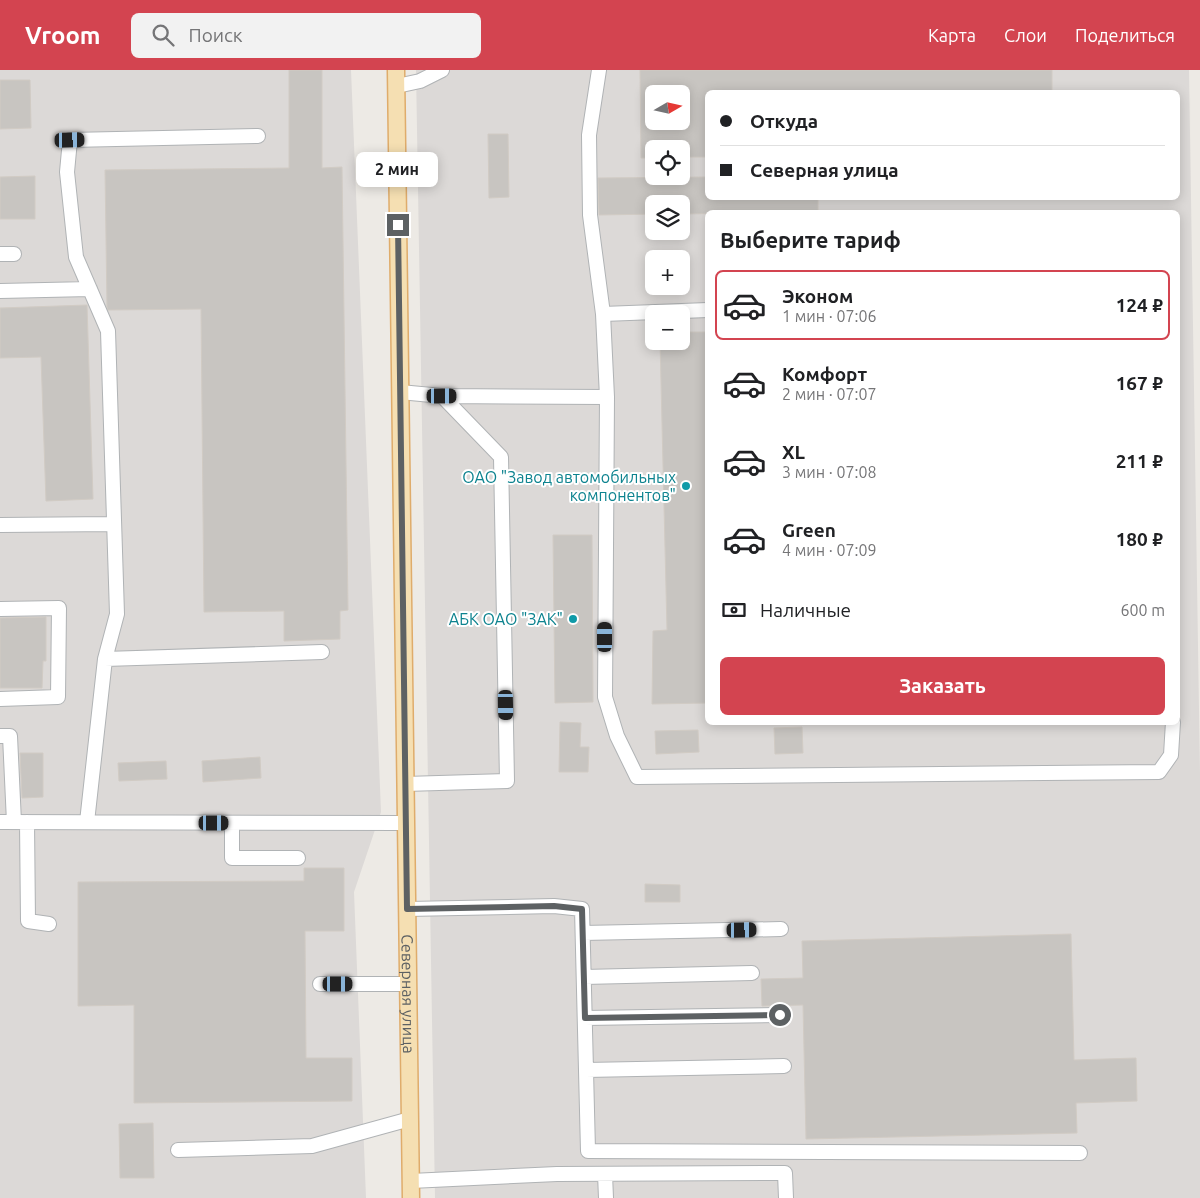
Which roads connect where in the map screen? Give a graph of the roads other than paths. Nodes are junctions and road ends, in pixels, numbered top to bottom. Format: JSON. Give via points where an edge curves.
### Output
{"nodes":[{"id":1,"x":442,"y":70,"type":"edge"},
{"id":2,"x":599,"y":70,"type":"edge"},
{"id":3,"x":397,"y":78,"type":"edge"},
{"id":4,"x":258,"y":136,"type":"dead end"},
{"id":5,"x":90,"y":289,"type":"junction"},
{"id":6,"x":0,"y":291,"type":"edge"},
{"id":7,"x":705,"y":310,"type":"edge"},
{"id":8,"x":603,"y":314,"type":"junction"},
{"id":9,"x":400,"y":392,"type":"junction"},
{"id":10,"x":442,"y":396,"type":"junction"},
{"id":11,"x":607,"y":397,"type":"junction"},
{"id":12,"x":114,"y":524,"type":"junction"},
{"id":13,"x":0,"y":525,"type":"edge"},
{"id":14,"x":0,"y":609,"type":"edge"},
{"id":15,"x":322,"y":652,"type":"dead end"},
{"id":16,"x":105,"y":659,"type":"junction"},
{"id":17,"x":0,"y":698,"type":"edge"},
{"id":18,"x":1173,"y":725,"type":"edge"},
{"id":19,"x":0,"y":736,"type":"edge"},
{"id":20,"x":405,"y":784,"type":"junction"},
{"id":21,"x":6,"y":796,"type":"edge"},
{"id":22,"x":14,"y":822,"type":"edge"},
{"id":23,"x":87,"y":822,"type":"junction"},
{"id":24,"x":232,"y":823,"type":"junction"},
{"id":25,"x":406,"y":823,"type":"junction"},
{"id":26,"x":298,"y":858,"type":"dead end"},
{"id":27,"x":407,"y":909,"type":"junction"},
{"id":28,"x":49,"y":924,"type":"dead end"},
{"id":29,"x":781,"y":929,"type":"dead end"},
{"id":30,"x":583,"y":933,"type":"junction"},
{"id":31,"x":752,"y":973,"type":"dead end"},
{"id":32,"x":584,"y":977,"type":"junction"},
{"id":33,"x":320,"y":984,"type":"dead end"},
{"id":34,"x":408,"y":984,"type":"junction"},
{"id":35,"x":780,"y":1015,"type":"dead end"},
{"id":36,"x":585,"y":1018,"type":"junction"},
{"id":37,"x":784,"y":1066,"type":"dead end"},
{"id":38,"x":586,"y":1070,"type":"junction"},
{"id":39,"x":410,"y":1119,"type":"junction"},
{"id":40,"x":178,"y":1150,"type":"dead end"},
{"id":41,"x":1080,"y":1153,"type":"dead end"},
{"id":42,"x":605,"y":1174,"type":"junction"},
{"id":43,"x":411,"y":1181,"type":"junction"},
{"id":44,"x":411,"y":1198,"type":"edge"},
{"id":45,"x":606,"y":1198,"type":"edge"},
{"id":46,"x":786,"y":1198,"type":"edge"}],
"edges":[{"from":1,"to":3,"type":"lane","via":[[420,82]]},
{"from":2,"to":8,"type":"lane","via":[[589,135],[590,215]]},
{"from":3,"to":9,"type":"main road","name":"Северная улица"},
{"from":4,"to":5,"type":"lane","via":[[70,140],[67,172],[76,257]]},
{"from":5,"to":6,"type":"lane"},
{"from":5,"to":12,"type":"lane","via":[[108,331]]},
{"from":7,"to":8,"type":"lane"},
{"from":8,"to":11,"type":"lane"},
{"from":9,"to":10,"type":"lane"},
{"from":9,"to":20,"type":"main road","name":"Северная улица"},
{"from":10,"to":11,"type":"lane"},
{"from":10,"to":20,"type":"lane","via":[[501,457],[507,782]]},
{"from":11,"to":18,"type":"lane","via":[[605,697],[617,736],[637,777],[1159,772],[1171,754]]},
{"from":12,"to":13,"type":"lane"},
{"from":12,"to":16,"type":"lane","via":[[117,614]]},
{"from":14,"to":17,"type":"lane","via":[[59,608],[58,697]]},
{"from":15,"to":16,"type":"lane"},
{"from":16,"to":23,"type":"lane"},
{"from":19,"to":21,"type":"lane","via":[[10,736]]},
{"from":20,"to":25,"type":"main road","name":"Северная улица"},
{"from":21,"to":22,"type":"lane"},
{"from":22,"to":23,"type":"lane"},
{"from":22,"to":28,"type":"lane","via":[[28,920]]},
{"from":23,"to":24,"type":"lane"},
{"from":24,"to":25,"type":"lane"},
{"from":24,"to":26,"type":"lane","via":[[232,858]]},
{"from":25,"to":27,"type":"main road","name":"Северная улица"},
{"from":27,"to":30,"type":"lane","via":[[554,906],[582,909]]},
{"from":27,"to":34,"type":"main road","name":"Северная улица"},
{"from":29,"to":30,"type":"lane"},
{"from":30,"to":32,"type":"lane"},
{"from":31,"to":32,"type":"lane"},
{"from":32,"to":36,"type":"lane"},
{"from":33,"to":34,"type":"lane"},
{"from":34,"to":39,"type":"main road","name":"Северная улица"},
{"from":35,"to":36,"type":"lane"},
{"from":36,"to":38,"type":"lane"},
{"from":37,"to":38,"type":"lane"},
{"from":38,"to":41,"type":"lane","via":[[588,1151]]},
{"from":39,"to":40,"type":"lane","via":[[312,1146]]},
{"from":39,"to":43,"type":"main road","name":"Северная улица"},
{"from":42,"to":43,"type":"lane"},
{"from":42,"to":45,"type":"lane"},
{"from":42,"to":46,"type":"lane","via":[[785,1173]]},
{"from":43,"to":44,"type":"main road","name":"Северная улица"}]}
